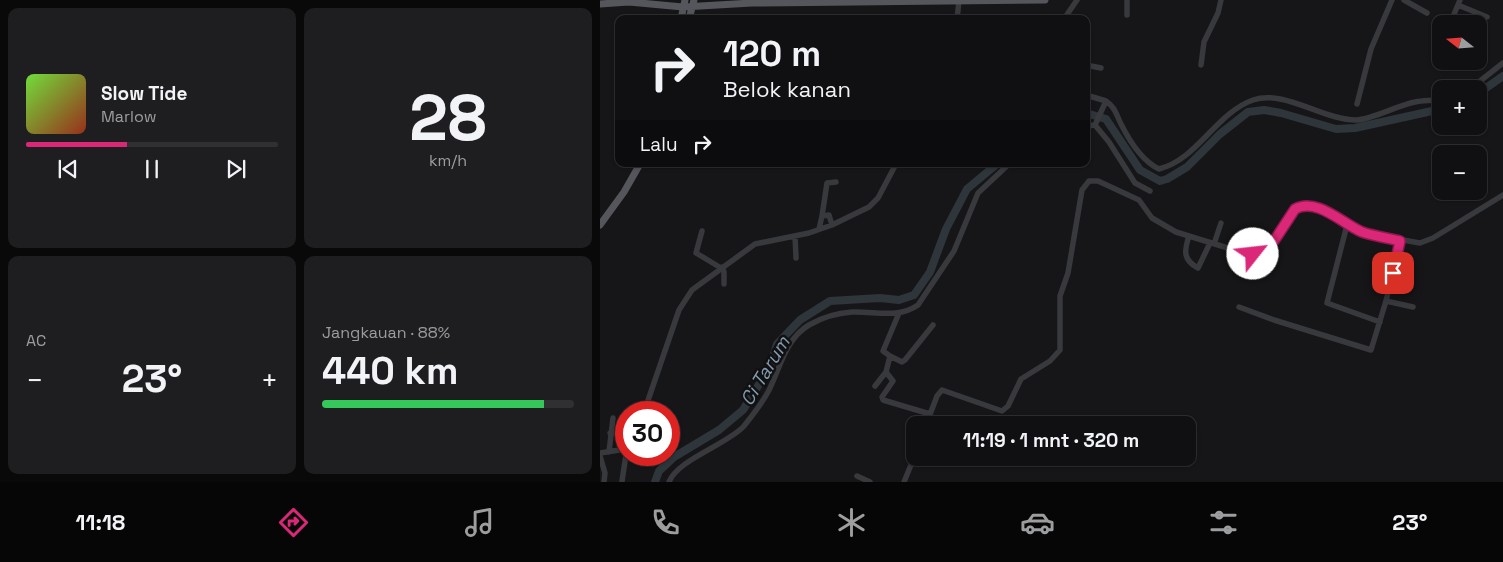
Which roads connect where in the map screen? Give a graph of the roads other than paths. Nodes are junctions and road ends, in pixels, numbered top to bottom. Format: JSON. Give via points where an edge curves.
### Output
{"nodes":[{"id":1,"x":1046,"y":0,"type":"edge"},
{"id":2,"x":1077,"y":0,"type":"edge"},
{"id":3,"x":1128,"y":0,"type":"edge"},
{"id":4,"x":1221,"y":0,"type":"edge"},
{"id":5,"x":1392,"y":0,"type":"edge"},
{"id":6,"x":1404,"y":0,"type":"edge"},
{"id":7,"x":959,"y":1,"type":"edge"},
{"id":8,"x":735,"y":2,"type":"edge"},
{"id":9,"x":684,"y":3,"type":"edge"},
{"id":10,"x":693,"y":3,"type":"edge"},
{"id":11,"x":1459,"y":3,"type":"edge"},
{"id":12,"x":600,"y":4,"type":"edge"},
{"id":13,"x":1427,"y":14,"type":"dead end"},
{"id":14,"x":957,"y":15,"type":"edge"},
{"id":15,"x":1067,"y":15,"type":"edge"},
{"id":16,"x":1126,"y":15,"type":"dead end"},
{"id":17,"x":1454,"y":15,"type":"edge"},
{"id":18,"x":1483,"y":15,"type":"edge"},
{"id":19,"x":1503,"y":63,"type":"edge"},
{"id":20,"x":1201,"y":65,"type":"dead end"},
{"id":21,"x":1090,"y":66,"type":"edge"},
{"id":22,"x":1101,"y":68,"type":"dead end"},
{"id":23,"x":1481,"y":80,"type":"edge"},
{"id":24,"x":1090,"y":96,"type":"edge"},
{"id":25,"x":1432,"y":100,"type":"edge"},
{"id":26,"x":1106,"y":102,"type":"junction"},
{"id":27,"x":1358,"y":104,"type":"dead end"},
{"id":28,"x":1095,"y":124,"type":"junction"},
{"id":29,"x":1090,"y":125,"type":"edge"},
{"id":30,"x":638,"y":167,"type":"edge"},
{"id":31,"x":894,"y":167,"type":"edge"},
{"id":32,"x":1006,"y":167,"type":"edge"},
{"id":33,"x":836,"y":182,"type":"dead end"},
{"id":34,"x":1150,"y":192,"type":"dead end"},
{"id":35,"x":1503,"y":195,"type":"edge"},
{"id":36,"x":822,"y":216,"type":"junction"},
{"id":37,"x":1221,"y":223,"type":"dead end"},
{"id":38,"x":600,"y":225,"type":"edge"},
{"id":39,"x":1347,"y":225,"type":"junction"},
{"id":40,"x":832,"y":226,"type":"junction"},
{"id":41,"x":819,"y":230,"type":"junction"},
{"id":42,"x":702,"y":231,"type":"dead end"},
{"id":43,"x":795,"y":236,"type":"junction"},
{"id":44,"x":1189,"y":236,"type":"junction"},
{"id":45,"x":1400,"y":241,"type":"junction"},
{"id":46,"x":1212,"y":244,"type":"junction"},
{"id":47,"x":796,"y":258,"type":"dead end"},
{"id":48,"x":721,"y":267,"type":"junction"},
{"id":49,"x":724,"y":284,"type":"dead end"},
{"id":50,"x":1386,"y":301,"type":"junction"},
{"id":51,"x":1238,"y":307,"type":"dead end"},
{"id":52,"x":1413,"y":307,"type":"dead end"},
{"id":53,"x":899,"y":314,"type":"junction"},
{"id":54,"x":1380,"y":322,"type":"junction"},
{"id":55,"x":933,"y":325,"type":"dead end"},
{"id":56,"x":890,"y":356,"type":"junction"},
{"id":57,"x":886,"y":372,"type":"junction"},
{"id":58,"x":875,"y":386,"type":"dead end"},
{"id":59,"x":648,"y":401,"type":"edge"},
{"id":60,"x":930,"y":414,"type":"joint"},
{"id":61,"x":613,"y":418,"type":"dead end"},
{"id":62,"x":610,"y":433,"type":"junction"},
{"id":63,"x":615,"y":433,"type":"edge"},
{"id":64,"x":615,"y":451,"type":"edge"},
{"id":65,"x":609,"y":452,"type":"junction"},
{"id":66,"x":600,"y":454,"type":"edge"},
{"id":67,"x":624,"y":466,"type":"edge"},
{"id":68,"x":911,"y":466,"type":"edge"},
{"id":69,"x":857,"y":476,"type":"dead end"},
{"id":70,"x":622,"y":481,"type":"edge"},
{"id":71,"x":604,"y":482,"type":"edge"},
{"id":72,"x":668,"y":482,"type":"edge"},
{"id":73,"x":870,"y":482,"type":"edge"},
{"id":74,"x":904,"y":482,"type":"edge"}],
"edges":[{"from":1,"to":7,"type":"main road"},
{"from":2,"to":15,"type":"street"},
{"from":3,"to":16,"type":"street"},
{"from":4,"to":20,"type":"street","via":[[1205,38]]},
{"from":5,"to":27,"type":"street","via":[[1371,49]]},
{"from":6,"to":13,"type":"street"},
{"from":7,"to":8,"type":"main road"},
{"from":7,"to":14,"type":"street"},
{"from":8,"to":10,"type":"main road"},
{"from":9,"to":10,"type":"main road"},
{"from":9,"to":12,"type":"main road"},
{"from":11,"to":17,"type":"street"},
{"from":11,"to":18,"type":"street"},
{"from":19,"to":23,"type":"street"},
{"from":21,"to":22,"type":"street"},
{"from":24,"to":26,"type":"street"},
{"from":25,"to":26,"type":"street","via":[[1359,120],[1334,118],[1274,97],[1254,99],[1230,114],[1182,158],[1169,167],[1159,169],[1144,158],[1113,106]]},
{"from":26,"to":28,"type":"street"},
{"from":28,"to":29,"type":"street"},
{"from":28,"to":34,"type":"street","via":[[1135,183]]},
{"from":30,"to":38,"type":"main road"},
{"from":31,"to":40,"type":"street","via":[[874,203]]},
{"from":32,"to":53,"type":"street","via":[[978,193],[954,251],[929,291],[918,305]]},
{"from":33,"to":36,"type":"street","via":[[827,183]]},
{"from":35,"to":45,"type":"street","via":[[1426,242]]},
{"from":36,"to":40,"type":"street","via":[[829,215]]},
{"from":36,"to":41,"type":"street"},
{"from":37,"to":46,"type":"street"},
{"from":39,"to":45,"type":"street"},
{"from":39,"to":46,"type":"street","via":[[1320,208],[1298,207],[1279,237],[1259,252],[1247,254]]},
{"from":39,"to":54,"type":"street","via":[[1327,303]]},
{"from":40,"to":41,"type":"street"},
{"from":41,"to":43,"type":"street"},
{"from":42,"to":48,"type":"street","via":[[696,253]]},
{"from":43,"to":47,"type":"street"},
{"from":43,"to":48,"type":"street","via":[[762,242]]},
{"from":44,"to":46,"type":"street"},
{"from":44,"to":46,"type":"street","via":[[1185,255],[1189,263],[1198,268]]},
{"from":44,"to":60,"type":"street","via":[[1160,224],[1139,200],[1098,181],[1087,183],[1082,190],[1068,274],[1060,296],[1058,353],[1021,379],[1008,406],[1002,411],[945,390],[940,391]]},
{"from":45,"to":50,"type":"street"},
{"from":48,"to":49,"type":"street"},
{"from":48,"to":59,"type":"street","via":[[698,284],[682,303]]},
{"from":50,"to":52,"type":"street"},
{"from":50,"to":54,"type":"street"},
{"from":51,"to":54,"type":"street","via":[[1370,350]]},
{"from":53,"to":56,"type":"street","via":[[883,351]]},
{"from":53,"to":72,"type":"street","via":[[852,312],[808,325],[793,338],[767,393],[742,427],[676,471]]},
{"from":55,"to":56,"type":"street","via":[[906,360],[902,362]]},
{"from":56,"to":57,"type":"street"},
{"from":57,"to":58,"type":"street"},
{"from":57,"to":60,"type":"street","via":[[893,380],[882,396],[883,400]]},
{"from":61,"to":62,"type":"street"},
{"from":62,"to":63,"type":"street"},
{"from":62,"to":65,"type":"street"},
{"from":64,"to":65,"type":"street"},
{"from":65,"to":66,"type":"street"},
{"from":66,"to":71,"type":"street"},
{"from":67,"to":70,"type":"street"},
{"from":68,"to":74,"type":"street"},
{"from":69,"to":73,"type":"street"}]}
